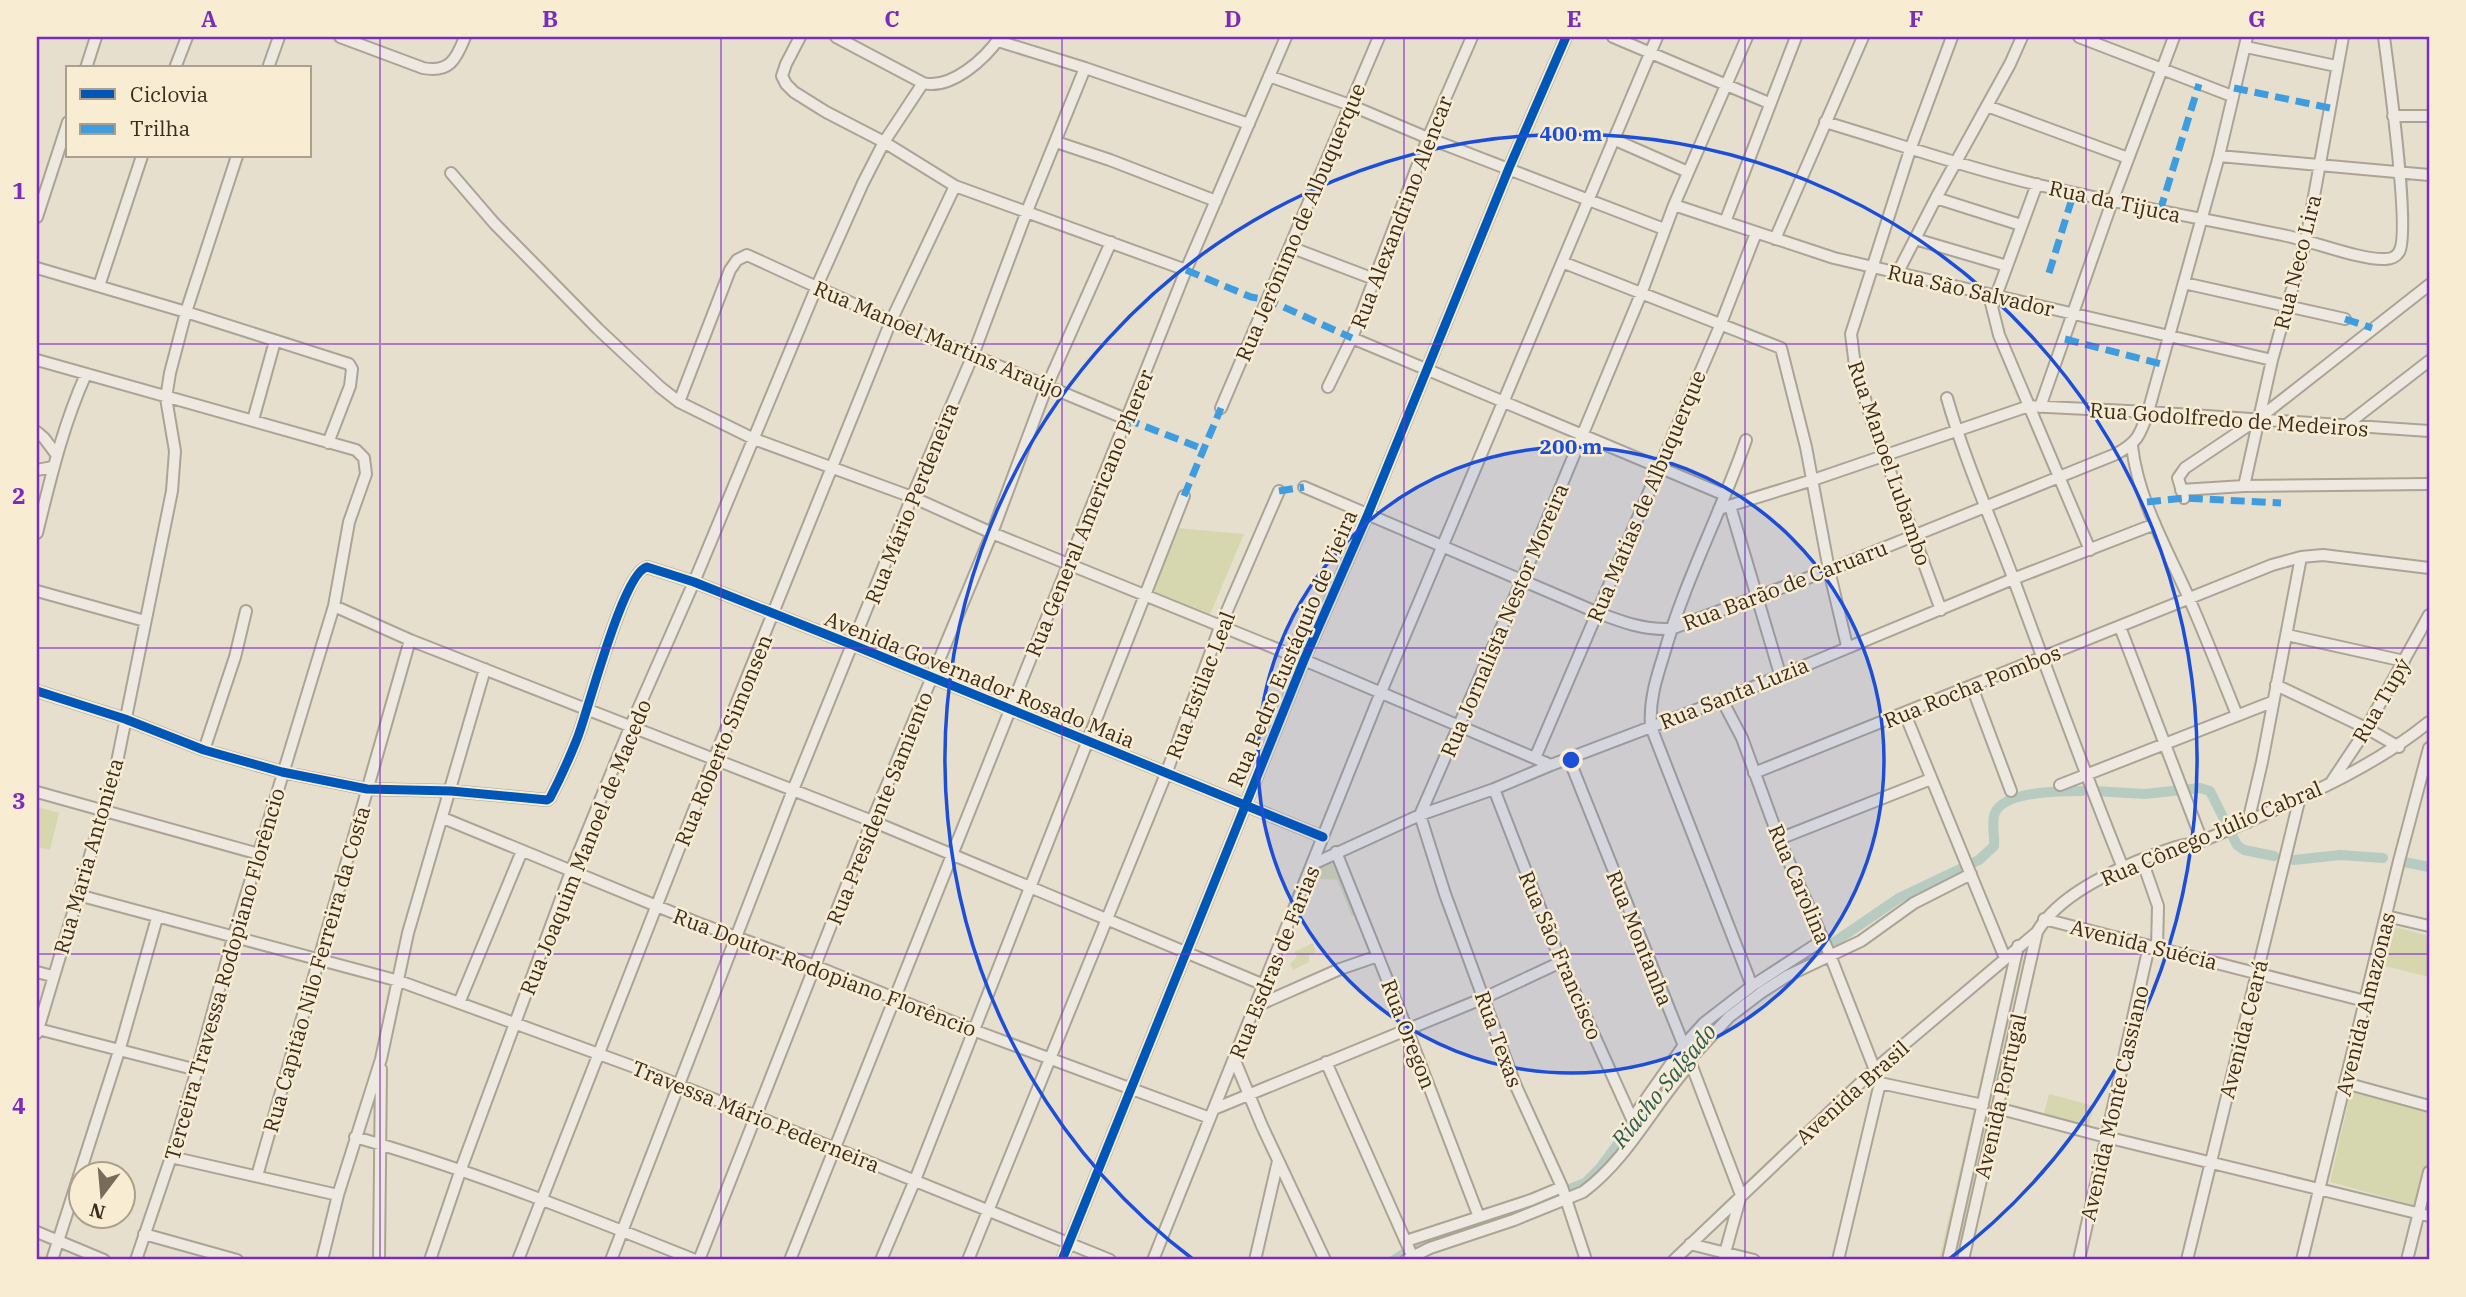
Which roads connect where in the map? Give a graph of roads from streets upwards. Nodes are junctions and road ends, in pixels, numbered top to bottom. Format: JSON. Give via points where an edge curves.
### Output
{"nodes":[{"id":1,"x":96,"y":37,"type":"edge"},
{"id":2,"x":187,"y":37,"type":"edge"},
{"id":3,"x":279,"y":37,"type":"edge"},
{"id":4,"x":340,"y":37,"type":"edge"},
{"id":5,"x":465,"y":37,"type":"edge"},
{"id":6,"x":800,"y":37,"type":"edge"},
{"id":7,"x":836,"y":37,"type":"edge"},
{"id":8,"x":1379,"y":37,"type":"edge"},
{"id":9,"x":1472,"y":37,"type":"edge"},
{"id":10,"x":1566,"y":37,"type":"edge"},
{"id":11,"x":1614,"y":37,"type":"edge"},
{"id":12,"x":1657,"y":37,"type":"edge"},
{"id":13,"x":1747,"y":37,"type":"edge"},
{"id":14,"x":1796,"y":37,"type":"edge"},
{"id":15,"x":1863,"y":37,"type":"edge"},
{"id":16,"x":1952,"y":37,"type":"edge"},
{"id":17,"x":2022,"y":37,"type":"edge"},
{"id":18,"x":2079,"y":37,"type":"edge"},
{"id":19,"x":2174,"y":37,"type":"edge"},
{"id":20,"x":2343,"y":37,"type":"edge"},
{"id":21,"x":2384,"y":37,"type":"edge"},
{"id":22,"x":1282,"y":38,"type":"edge"},
{"id":23,"x":999,"y":39,"type":"edge"},
{"id":24,"x":370,"y":41,"type":"edge"},
{"id":25,"x":2105,"y":41,"type":"edge"},
{"id":26,"x":2246,"y":42,"type":"edge"},
{"id":27,"x":1650,"y":53,"type":"junction"},
{"id":28,"x":87,"y":66,"type":"edge"},
{"id":29,"x":176,"y":66,"type":"edge"},
{"id":30,"x":269,"y":66,"type":"edge"},
{"id":31,"x":2336,"y":66,"type":"junction"},
{"id":32,"x":1085,"y":68,"type":"junction"},
{"id":33,"x":2162,"y":69,"type":"junction"},
{"id":34,"x":1269,"y":76,"type":"junction"},
{"id":35,"x":923,"y":83,"type":"junction"},
{"id":36,"x":1726,"y":85,"type":"junction"},
{"id":37,"x":2232,"y":96,"type":"junction"},
{"id":38,"x":1769,"y":103,"type":"junction"},
{"id":39,"x":1350,"y":105,"type":"junction"},
{"id":40,"x":1987,"y":106,"type":"junction"},
{"id":41,"x":2393,"y":116,"type":"junction"},
{"id":42,"x":2429,"y":116,"type":"edge"},
{"id":43,"x":1825,"y":122,"type":"junction"},
{"id":44,"x":1249,"y":124,"type":"junction"},
{"id":45,"x":66,"y":128,"type":"edge"},
{"id":46,"x":1428,"y":138,"type":"junction"},
{"id":47,"x":1613,"y":139,"type":"junction"},
{"id":48,"x":884,"y":142,"type":"junction"},
{"id":49,"x":1056,"y":142,"type":"junction"},
{"id":50,"x":1910,"y":149,"type":"junction"},
{"id":51,"x":2219,"y":156,"type":"junction"},
{"id":52,"x":141,"y":158,"type":"edge"},
{"id":53,"x":236,"y":158,"type":"edge"},
{"id":54,"x":2128,"y":158,"type":"junction"},
{"id":55,"x":1956,"y":162,"type":"junction"},
{"id":56,"x":2319,"y":165,"type":"junction"},
{"id":57,"x":1509,"y":167,"type":"junction"},
{"id":58,"x":1688,"y":172,"type":"junction"},
{"id":59,"x":2399,"y":172,"type":"junction"},
{"id":60,"x":451,"y":173,"type":"dead end"},
{"id":61,"x":2429,"y":175,"type":"edge"},
{"id":62,"x":2037,"y":184,"type":"junction"},
{"id":63,"x":955,"y":186,"type":"junction"},
{"id":64,"x":1588,"y":198,"type":"junction"},
{"id":65,"x":1936,"y":198,"type":"junction"},
{"id":66,"x":2113,"y":199,"type":"junction"},
{"id":67,"x":1216,"y":201,"type":"junction"},
{"id":68,"x":1674,"y":205,"type":"junction"},
{"id":69,"x":1027,"y":211,"type":"junction"},
{"id":70,"x":37,"y":217,"type":"edge"},
{"id":71,"x":2202,"y":219,"type":"junction"},
{"id":72,"x":1725,"y":222,"type":"junction"},
{"id":73,"x":2021,"y":225,"type":"junction"},
{"id":74,"x":1664,"y":229,"type":"junction"},
{"id":75,"x":1756,"y":233,"type":"junction"},
{"id":76,"x":1775,"y":239,"type":"junction"},
{"id":77,"x":1915,"y":239,"type":"junction"},
{"id":78,"x":2306,"y":240,"type":"junction"},
{"id":79,"x":1111,"y":242,"type":"junction"},
{"id":80,"x":1290,"y":247,"type":"junction"},
{"id":81,"x":1562,"y":262,"type":"junction"},
{"id":82,"x":2007,"y":266,"type":"junction"},
{"id":83,"x":1874,"y":267,"type":"junction"},
{"id":84,"x":37,"y":268,"type":"edge"},
{"id":85,"x":1186,"y":270,"type":"junction"},
{"id":86,"x":1898,"y":272,"type":"junction"},
{"id":87,"x":1374,"y":279,"type":"junction"},
{"id":88,"x":2184,"y":283,"type":"junction"},
{"id":89,"x":2429,"y":285,"type":"edge"},
{"id":90,"x":99,"y":286,"type":"junction"},
{"id":91,"x":817,"y":286,"type":"junction"},
{"id":92,"x":1641,"y":294,"type":"junction"},
{"id":93,"x":1992,"y":295,"type":"junction"},
{"id":94,"x":2288,"y":307,"type":"junction"},
{"id":95,"x":186,"y":312,"type":"junction"},
{"id":96,"x":2074,"y":314,"type":"junction"},
{"id":97,"x":2345,"y":318,"type":"dead end"},
{"id":98,"x":891,"y":320,"type":"junction"},
{"id":99,"x":1720,"y":326,"type":"junction"},
{"id":100,"x":2169,"y":336,"type":"junction"},
{"id":101,"x":1353,"y":338,"type":"junction"},
{"id":102,"x":275,"y":341,"type":"junction"},
{"id":103,"x":973,"y":355,"type":"junction"},
{"id":104,"x":37,"y":360,"type":"edge"},
{"id":105,"x":2272,"y":360,"type":"junction"},
{"id":106,"x":2429,"y":361,"type":"edge"},
{"id":107,"x":1427,"y":370,"type":"junction"},
{"id":108,"x":86,"y":374,"type":"junction"},
{"id":109,"x":1047,"y":386,"type":"junction"},
{"id":110,"x":1328,"y":387,"type":"dead end"},
{"id":111,"x":166,"y":398,"type":"junction"},
{"id":112,"x":1947,"y":398,"type":"dead end"},
{"id":113,"x":679,"y":402,"type":"junction"},
{"id":114,"x":1504,"y":402,"type":"junction"},
{"id":115,"x":2035,"y":407,"type":"junction"},
{"id":116,"x":1221,"y":408,"type":"dead end"},
{"id":117,"x":2148,"y":412,"type":"junction"},
{"id":118,"x":1126,"y":419,"type":"junction"},
{"id":119,"x":2258,"y":419,"type":"junction"},
{"id":120,"x":253,"y":420,"type":"junction"},
{"id":121,"x":2345,"y":426,"type":"junction"},
{"id":122,"x":1956,"y":430,"type":"junction"},
{"id":123,"x":2429,"y":431,"type":"edge"},
{"id":124,"x":37,"y":432,"type":"edge"},
{"id":125,"x":1582,"y":434,"type":"junction"},
{"id":126,"x":754,"y":439,"type":"junction"},
{"id":127,"x":1746,"y":440,"type":"dead end"},
{"id":128,"x":328,"y":443,"type":"junction"},
{"id":129,"x":2132,"y":446,"type":"junction"},
{"id":130,"x":57,"y":454,"type":"junction"},
{"id":131,"x":1885,"y":455,"type":"junction"},
{"id":132,"x":52,"y":467,"type":"junction"},
{"id":133,"x":1658,"y":467,"type":"junction"},
{"id":134,"x":832,"y":468,"type":"junction"},
{"id":135,"x":37,"y":470,"type":"edge"},
{"id":136,"x":2060,"y":478,"type":"junction"},
{"id":137,"x":1814,"y":480,"type":"junction"},
{"id":138,"x":2429,"y":484,"type":"edge"},
{"id":139,"x":2244,"y":486,"type":"junction"},
{"id":140,"x":1304,"y":487,"type":"dead end"},
{"id":141,"x":1279,"y":491,"type":"dead end"},
{"id":142,"x":1725,"y":495,"type":"junction"},
{"id":143,"x":1184,"y":496,"type":"dead end"},
{"id":144,"x":912,"y":497,"type":"junction"},
{"id":145,"x":1724,"y":508,"type":"junction"},
{"id":146,"x":1984,"y":509,"type":"junction"},
{"id":147,"x":1368,"y":514,"type":"junction"},
{"id":148,"x":2155,"y":524,"type":"junction"},
{"id":149,"x":37,"y":533,"type":"edge"},
{"id":150,"x":992,"y":533,"type":"junction"},
{"id":151,"x":1914,"y":536,"type":"junction"},
{"id":152,"x":1442,"y":548,"type":"junction"},
{"id":153,"x":2090,"y":550,"type":"junction"},
{"id":154,"x":2301,"y":558,"type":"junction"},
{"id":155,"x":1069,"y":564,"type":"junction"},
{"id":156,"x":2429,"y":568,"type":"edge"},
{"id":157,"x":1829,"y":570,"type":"junction"},
{"id":158,"x":2013,"y":579,"type":"junction"},
{"id":159,"x":1522,"y":580,"type":"junction"},
{"id":160,"x":694,"y":582,"type":"junction"},
{"id":161,"x":37,"y":591,"type":"edge"},
{"id":162,"x":1144,"y":594,"type":"junction"},
{"id":163,"x":1755,"y":597,"type":"junction"},
{"id":164,"x":2189,"y":598,"type":"junction"},
{"id":165,"x":334,"y":606,"type":"junction"},
{"id":166,"x":1941,"y":610,"type":"junction"},
{"id":167,"x":246,"y":611,"type":"dead end"},
{"id":168,"x":1596,"y":612,"type":"junction"},
{"id":169,"x":773,"y":615,"type":"junction"},
{"id":170,"x":2429,"y":615,"type":"edge"},
{"id":171,"x":145,"y":621,"type":"junction"},
{"id":172,"x":1220,"y":627,"type":"junction"},
{"id":173,"x":2120,"y":627,"type":"junction"},
{"id":174,"x":1671,"y":629,"type":"junction"},
{"id":175,"x":2287,"y":635,"type":"junction"},
{"id":176,"x":410,"y":640,"type":"junction"},
{"id":177,"x":853,"y":645,"type":"junction"},
{"id":178,"x":1847,"y":646,"type":"junction"},
{"id":179,"x":2042,"y":657,"type":"junction"},
{"id":180,"x":1304,"y":660,"type":"junction"},
{"id":181,"x":2404,"y":661,"type":"junction"},
{"id":182,"x":485,"y":669,"type":"junction"},
{"id":183,"x":1780,"y":674,"type":"junction"},
{"id":184,"x":932,"y":677,"type":"junction"},
{"id":185,"x":2276,"y":685,"type":"junction"},
{"id":186,"x":1972,"y":687,"type":"junction"},
{"id":187,"x":37,"y":691,"type":"edge"},
{"id":188,"x":1381,"y":692,"type":"junction"},
{"id":189,"x":1722,"y":699,"type":"junction"},
{"id":190,"x":2272,"y":702,"type":"junction"},
{"id":191,"x":587,"y":708,"type":"junction"},
{"id":192,"x":1010,"y":709,"type":"junction"},
{"id":193,"x":1905,"y":714,"type":"junction"},
{"id":194,"x":2237,"y":715,"type":"junction"},
{"id":195,"x":125,"y":719,"type":"junction"},
{"id":196,"x":2429,"y":722,"type":"edge"},
{"id":197,"x":631,"y":725,"type":"junction"},
{"id":198,"x":1458,"y":725,"type":"junction"},
{"id":199,"x":1651,"y":727,"type":"junction"},
{"id":200,"x":2366,"y":728,"type":"junction"},
{"id":201,"x":1087,"y":741,"type":"junction"},
{"id":202,"x":2164,"y":743,"type":"junction"},
{"id":203,"x":2399,"y":747,"type":"junction"},
{"id":204,"x":2429,"y":748,"type":"edge"},
{"id":205,"x":204,"y":750,"type":"junction"},
{"id":206,"x":1535,"y":758,"type":"junction"},
{"id":207,"x":714,"y":759,"type":"junction"},
{"id":208,"x":1569,"y":759,"type":"junction"},
{"id":209,"x":1551,"y":765,"type":"junction"},
{"id":210,"x":282,"y":772,"type":"junction"},
{"id":211,"x":1755,"y":772,"type":"junction"},
{"id":212,"x":1166,"y":774,"type":"junction"},
{"id":213,"x":2085,"y":775,"type":"junction"},
{"id":214,"x":1930,"y":779,"type":"junction"},
{"id":215,"x":2331,"y":783,"type":"junction"},
{"id":216,"x":2060,"y":785,"type":"dead end"},
{"id":217,"x":368,"y":789,"type":"junction"},
{"id":218,"x":1494,"y":789,"type":"junction"},
{"id":219,"x":793,"y":790,"type":"junction"},
{"id":220,"x":451,"y":791,"type":"junction"},
{"id":221,"x":2011,"y":791,"type":"dead end"},
{"id":222,"x":37,"y":792,"type":"edge"},
{"id":223,"x":2300,"y":797,"type":"junction"},
{"id":224,"x":1245,"y":806,"type":"junction"},
{"id":225,"x":105,"y":810,"type":"junction"},
{"id":226,"x":1420,"y":815,"type":"junction"},
{"id":227,"x":443,"y":818,"type":"junction"},
{"id":228,"x":872,"y":821,"type":"junction"},
{"id":229,"x":2248,"y":822,"type":"junction"},
{"id":230,"x":1323,"y":837,"type":"junction"},
{"id":231,"x":1779,"y":839,"type":"junction"},
{"id":232,"x":2202,"y":841,"type":"junction"},
{"id":233,"x":522,"y":850,"type":"junction"},
{"id":234,"x":1336,"y":852,"type":"junction"},
{"id":235,"x":259,"y":854,"type":"junction"},
{"id":236,"x":950,"y":855,"type":"junction"},
{"id":237,"x":2143,"y":860,"type":"junction"},
{"id":238,"x":1313,"y":864,"type":"junction"},
{"id":239,"x":2123,"y":868,"type":"junction"},
{"id":240,"x":572,"y":869,"type":"junction"},
{"id":241,"x":1971,"y":873,"type":"junction"},
{"id":242,"x":1029,"y":887,"type":"junction"},
{"id":243,"x":78,"y":895,"type":"junction"},
{"id":244,"x":658,"y":907,"type":"junction"},
{"id":245,"x":2386,"y":916,"type":"junction"},
{"id":246,"x":1106,"y":917,"type":"junction"},
{"id":247,"x":157,"y":918,"type":"junction"},
{"id":248,"x":2044,"y":919,"type":"junction"},
{"id":249,"x":2429,"y":926,"type":"edge"},
{"id":250,"x":2037,"y":932,"type":"junction"},
{"id":251,"x":736,"y":937,"type":"junction"},
{"id":252,"x":233,"y":938,"type":"junction"},
{"id":253,"x":2018,"y":946,"type":"junction"},
{"id":254,"x":2153,"y":947,"type":"junction"},
{"id":255,"x":1827,"y":948,"type":"junction"},
{"id":256,"x":1185,"y":951,"type":"junction"},
{"id":257,"x":1378,"y":956,"type":"junction"},
{"id":258,"x":2005,"y":958,"type":"junction"},
{"id":259,"x":319,"y":960,"type":"junction"},
{"id":260,"x":1561,"y":962,"type":"junction"},
{"id":261,"x":815,"y":966,"type":"junction"},
{"id":262,"x":37,"y":972,"type":"edge"},
{"id":263,"x":2257,"y":972,"type":"junction"},
{"id":264,"x":52,"y":976,"type":"junction"},
{"id":265,"x":399,"y":981,"type":"junction"},
{"id":266,"x":1264,"y":985,"type":"junction"},
{"id":267,"x":1752,"y":986,"type":"junction"},
{"id":268,"x":894,"y":997,"type":"junction"},
{"id":269,"x":1484,"y":998,"type":"junction"},
{"id":270,"x":2365,"y":1001,"type":"junction"},
{"id":271,"x":459,"y":1003,"type":"junction"},
{"id":272,"x":1254,"y":1007,"type":"junction"},
{"id":273,"x":515,"y":1024,"type":"junction"},
{"id":274,"x":1407,"y":1029,"type":"junction"},
{"id":275,"x":973,"y":1030,"type":"junction"},
{"id":276,"x":37,"y":1031,"type":"edge"},
{"id":277,"x":120,"y":1048,"type":"junction"},
{"id":278,"x":600,"y":1053,"type":"junction"},
{"id":279,"x":1688,"y":1054,"type":"junction"},
{"id":280,"x":1051,"y":1058,"type":"junction"},
{"id":281,"x":381,"y":1059,"type":"junction"},
{"id":282,"x":1235,"y":1061,"type":"junction"},
{"id":283,"x":1326,"y":1062,"type":"junction"},
{"id":284,"x":1875,"y":1069,"type":"junction"},
{"id":285,"x":197,"y":1070,"type":"junction"},
{"id":286,"x":1880,"y":1083,"type":"junction"},
{"id":287,"x":2345,"y":1083,"type":"junction"},
{"id":288,"x":679,"y":1085,"type":"junction"},
{"id":289,"x":1130,"y":1090,"type":"junction"},
{"id":290,"x":1249,"y":1094,"type":"junction"},
{"id":291,"x":1983,"y":1105,"type":"junction"},
{"id":292,"x":2429,"y":1106,"type":"edge"},
{"id":293,"x":1997,"y":1108,"type":"junction"},
{"id":294,"x":1212,"y":1114,"type":"junction"},
{"id":295,"x":756,"y":1116,"type":"junction"},
{"id":296,"x":355,"y":1137,"type":"junction"},
{"id":297,"x":2106,"y":1137,"type":"junction"},
{"id":298,"x":382,"y":1144,"type":"junction"},
{"id":299,"x":834,"y":1147,"type":"junction"},
{"id":300,"x":171,"y":1157,"type":"junction"},
{"id":301,"x":1278,"y":1161,"type":"junction"},
{"id":302,"x":2210,"y":1163,"type":"junction"},
{"id":303,"x":461,"y":1169,"type":"junction"},
{"id":304,"x":2429,"y":1172,"type":"edge"},
{"id":305,"x":257,"y":1176,"type":"junction"},
{"id":306,"x":915,"y":1180,"type":"junction"},
{"id":307,"x":1562,"y":1188,"type":"junction"},
{"id":308,"x":2320,"y":1189,"type":"junction"},
{"id":309,"x":338,"y":1195,"type":"junction"},
{"id":310,"x":1741,"y":1195,"type":"junction"},
{"id":311,"x":541,"y":1200,"type":"junction"},
{"id":312,"x":1566,"y":1200,"type":"junction"},
{"id":313,"x":989,"y":1209,"type":"junction"},
{"id":314,"x":2424,"y":1215,"type":"edge"},
{"id":315,"x":1479,"y":1217,"type":"junction"},
{"id":316,"x":622,"y":1229,"type":"junction"},
{"id":317,"x":37,"y":1232,"type":"edge"},
{"id":318,"x":144,"y":1234,"type":"junction"},
{"id":319,"x":58,"y":1241,"type":"junction"},
{"id":320,"x":1069,"y":1243,"type":"junction"},
{"id":321,"x":1690,"y":1244,"type":"junction"},
{"id":322,"x":1409,"y":1253,"type":"edge"},
{"id":323,"x":1724,"y":1257,"type":"edge"},
{"id":324,"x":52,"y":1260,"type":"edge"},
{"id":325,"x":104,"y":1260,"type":"edge"},
{"id":326,"x":136,"y":1260,"type":"edge"},
{"id":327,"x":234,"y":1260,"type":"edge"},
{"id":328,"x":323,"y":1260,"type":"edge"},
{"id":329,"x":379,"y":1260,"type":"edge"},
{"id":330,"x":430,"y":1260,"type":"edge"},
{"id":331,"x":518,"y":1260,"type":"edge"},
{"id":332,"x":611,"y":1260,"type":"edge"},
{"id":333,"x":697,"y":1260,"type":"edge"},
{"id":334,"x":790,"y":1260,"type":"edge"},
{"id":335,"x":881,"y":1260,"type":"edge"},
{"id":336,"x":968,"y":1260,"type":"edge"},
{"id":337,"x":1062,"y":1260,"type":"edge"},
{"id":338,"x":1110,"y":1260,"type":"edge"},
{"id":339,"x":1153,"y":1260,"type":"edge"},
{"id":340,"x":1255,"y":1260,"type":"edge"},
{"id":341,"x":1325,"y":1260,"type":"edge"},
{"id":342,"x":1586,"y":1260,"type":"edge"},
{"id":343,"x":1674,"y":1260,"type":"edge"},
{"id":344,"x":1754,"y":1260,"type":"edge"},
{"id":345,"x":1838,"y":1260,"type":"edge"},
{"id":346,"x":1948,"y":1260,"type":"edge"},
{"id":347,"x":1964,"y":1260,"type":"edge"},
{"id":348,"x":2079,"y":1260,"type":"edge"},
{"id":349,"x":2187,"y":1260,"type":"edge"},
{"id":350,"x":2302,"y":1260,"type":"edge"},
{"id":351,"x":2407,"y":1260,"type":"edge"}],
"edges":[{"from":1,"to":28,"type":"street"},
{"from":2,"to":29,"type":"street"},
{"from":3,"to":30,"type":"street"},
{"from":4,"to":24,"type":"street"},
{"from":5,"to":24,"type":"street","via":[[446,69],[436,70]]},
{"from":6,"to":48,"type":"street","via":[[782,76],[786,85]]},
{"from":7,"to":35,"type":"street"},
{"from":8,"to":39,"type":"street","name":"Rua Jerônimo de Albuquerque"},
{"from":9,"to":46,"type":"street","name":"Rua Alexandrino Alencar"},
{"from":10,"to":57,"type":"street","name":"Rua Pedro Eustáquio de Vieira"},
{"from":11,"to":27,"type":"street"},
{"from":12,"to":27,"type":"street","name":"Rua Esdras de Farias"},
{"from":13,"to":36,"type":"street","name":"Rua Jornalista Nestor Moreira"},
{"from":14,"to":38,"type":"street"},
{"from":15,"to":43,"type":"street"},
{"from":16,"to":50,"type":"street","name":"Rua Manoel Lubambo"},
{"from":17,"to":40,"type":"street"},
{"from":18,"to":25,"type":"street"},
{"from":19,"to":33,"type":"street"},
{"from":20,"to":31,"type":"street","name":"Rua Neco Lira"},
{"from":21,"to":41,"type":"street"},
{"from":22,"to":34,"type":"street","name":"Rua General Americano Pherer"},
{"from":23,"to":32,"type":"street"},
{"from":23,"to":35,"type":"street","via":[[981,59],[947,81]]},
{"from":25,"to":33,"type":"street"},
{"from":26,"to":31,"type":"street"},
{"from":26,"to":37,"type":"street"},
{"from":27,"to":36,"type":"street"},
{"from":27,"to":47,"type":"street","name":"Rua Esdras de Farias"},
{"from":31,"to":56,"type":"street","name":"Rua Neco Lira"},
{"from":32,"to":44,"type":"street"},
{"from":32,"to":49,"type":"street","name":"Rua Mário Perdeneira"},
{"from":33,"to":37,"type":"street"},
{"from":33,"to":54,"type":"street"},
{"from":34,"to":39,"type":"street"},
{"from":34,"to":44,"type":"street","name":"Rua General Americano Pherer"},
{"from":35,"to":48,"type":"street","name":"Rua Joaquim Manoel de Macedo"},
{"from":36,"to":38,"type":"street"},
{"from":36,"to":58,"type":"street","name":"Rua Jornalista Nestor Moreira"},
{"from":37,"to":51,"type":"street"},
{"from":38,"to":72,"type":"street"},
{"from":39,"to":46,"type":"street"},
{"from":39,"to":80,"type":"street","name":"Rua Jerônimo de Albuquerque"},
{"from":40,"to":54,"type":"street"},
{"from":40,"to":55,"type":"street"},
{"from":41,"to":42,"type":"street"},
{"from":41,"to":59,"type":"street"},
{"from":43,"to":50,"type":"street","name":"Rua da Tijuca"},
{"from":43,"to":76,"type":"street"},
{"from":44,"to":67,"type":"street","name":"Rua General Americano Pherer"},
{"from":45,"to":70,"type":"street"},
{"from":46,"to":57,"type":"street"},
{"from":46,"to":87,"type":"street","name":"Rua Alexandrino Alencar"},
{"from":47,"to":58,"type":"street"},
{"from":47,"to":64,"type":"street","name":"Rua Esdras de Farias"},
{"from":48,"to":63,"type":"street"},
{"from":48,"to":91,"type":"street","name":"Rua Joaquim Manoel de Macedo"},
{"from":49,"to":67,"type":"street"},
{"from":49,"to":69,"type":"street","name":"Rua Mário Perdeneira"},
{"from":50,"to":55,"type":"street","name":"Rua da Tijuca"},
{"from":50,"to":83,"type":"street","name":"Rua Manoel Lubambo"},
{"from":51,"to":56,"type":"street"},
{"from":51,"to":71,"type":"street"},
{"from":52,"to":90,"type":"street"},
{"from":53,"to":95,"type":"street"},
{"from":54,"to":66,"type":"street"},
{"from":55,"to":62,"type":"street","name":"Rua da Tijuca"},
{"from":55,"to":65,"type":"street"},
{"from":56,"to":59,"type":"street"},
{"from":56,"to":78,"type":"street","name":"Rua Neco Lira"},
{"from":57,"to":64,"type":"street"},
{"from":57,"to":107,"type":"street","name":"Rua Pedro Eustáquio de Vieira"},
{"from":58,"to":68,"type":"street","name":"Rua Jornalista Nestor Moreira"},
{"from":59,"to":61,"type":"street"},
{"from":59,"to":78,"type":"street","name":"Rua da Tijuca","via":[[2401,245],[2393,258],[2368,257]]},
{"from":60,"to":113,"type":"street","via":[[589,319]]},
{"from":62,"to":66,"type":"street","name":"Rua da Tijuca"},
{"from":62,"to":73,"type":"street"},
{"from":63,"to":69,"type":"street"},
{"from":63,"to":98,"type":"street","name":"Rua Roberto Simonsen"},
{"from":64,"to":74,"type":"street"},
{"from":64,"to":81,"type":"street","name":"Rua Esdras de Farias"},
{"from":65,"to":73,"type":"street"},
{"from":65,"to":77,"type":"street"},
{"from":66,"to":71,"type":"street","name":"Rua da Tijuca"},
{"from":66,"to":96,"type":"street"},
{"from":67,"to":85,"type":"street","name":"Rua General Americano Pherer"},
{"from":68,"to":72,"type":"street","name":"Rua São Salvador"},
{"from":68,"to":74,"type":"street","name":"Rua Jornalista Nestor Moreira"},
{"from":69,"to":79,"type":"street"},
{"from":69,"to":103,"type":"street","name":"Rua Mário Perdeneira"},
{"from":71,"to":78,"type":"street","name":"Rua da Tijuca"},
{"from":71,"to":88,"type":"street"},
{"from":72,"to":75,"type":"street","name":"Rua São Salvador"},
{"from":73,"to":82,"type":"street"},
{"from":74,"to":92,"type":"street","name":"Rua Jornalista Nestor Moreira"},
{"from":75,"to":76,"type":"street","name":"Rua São Salvador"},
{"from":75,"to":99,"type":"street","name":"Rua Matias de Albuquerque"},
{"from":76,"to":83,"type":"street","name":"Rua São Salvador"},
{"from":77,"to":82,"type":"street"},
{"from":77,"to":86,"type":"street"},
{"from":78,"to":94,"type":"street","name":"Rua Neco Lira"},
{"from":79,"to":85,"type":"street"},
{"from":79,"to":109,"type":"street","name":"Rua Presidente Samiento"},
{"from":80,"to":87,"type":"street"},
{"from":80,"to":116,"type":"street","name":"Rua Jerônimo de Albuquerque"},
{"from":81,"to":92,"type":"street"},
{"from":81,"to":114,"type":"street","name":"Rua Esdras de Farias"},
{"from":82,"to":93,"type":"street"},
{"from":83,"to":86,"type":"street","name":"Rua São Salvador"},
{"from":83,"to":131,"type":"street","name":"Rua Manoel Lubambo","via":[[1852,328],[1851,349]]},
{"from":84,"to":90,"type":"street"},
{"from":85,"to":118,"type":"street","name":"Rua General Americano Pherer"},
{"from":86,"to":93,"type":"street","name":"Rua São Salvador"},
{"from":87,"to":101,"type":"street","name":"Rua Alexandrino Alencar"},
{"from":88,"to":94,"type":"street"},
{"from":88,"to":100,"type":"street"},
{"from":89,"to":119,"type":"street"},
{"from":90,"to":95,"type":"street"},
{"from":91,"to":98,"type":"street","name":"Rua Manoel Martins Araújo"},
{"from":91,"to":113,"type":"street","name":"Rua Manoel Martins Araújo","via":[[753,256],[741,256],[730,270]]},
{"from":91,"to":126,"type":"street","name":"Rua Joaquim Manoel de Macedo"},
{"from":92,"to":99,"type":"street"},
{"from":92,"to":125,"type":"street","name":"Rua Jornalista Nestor Moreira"},
{"from":93,"to":96,"type":"street","name":"Rua São Salvador"},
{"from":93,"to":115,"type":"street","via":[[1999,335]]},
{"from":94,"to":97,"type":"street"},
{"from":94,"to":105,"type":"street","name":"Rua Neco Lira"},
{"from":95,"to":102,"type":"street"},
{"from":95,"to":111,"type":"street"},
{"from":96,"to":100,"type":"street","name":"Rua São Salvador"},
{"from":96,"to":115,"type":"street"},
{"from":98,"to":103,"type":"street","name":"Rua Manoel Martins Araújo"},
{"from":98,"to":134,"type":"street","name":"Rua Roberto Simonsen"},
{"from":99,"to":133,"type":"street","name":"Rua Matias de Albuquerque"},
{"from":99,"to":137,"type":"street","via":[[1781,348]]},
{"from":100,"to":105,"type":"street","name":"Rua São Salvador"},
{"from":100,"to":117,"type":"street"},
{"from":101,"to":107,"type":"street"},
{"from":101,"to":110,"type":"street","name":"Rua Alexandrino Alencar"},
{"from":102,"to":120,"type":"street"},
{"from":102,"to":128,"type":"street","via":[[349,364],[353,375]]},
{"from":103,"to":109,"type":"street","name":"Rua Manoel Martins Araújo"},
{"from":103,"to":144,"type":"street","name":"Rua Mário Perdeneira"},
{"from":104,"to":108,"type":"street","name":"Terceira Travessa Rodopiano Florêncio"},
{"from":105,"to":119,"type":"street","name":"Rua Neco Lira"},
{"from":106,"to":121,"type":"street"},
{"from":107,"to":114,"type":"street"},
{"from":107,"to":147,"type":"street","name":"Rua Pedro Eustáquio de Vieira"},
{"from":108,"to":111,"type":"street","name":"Terceira Travessa Rodopiano Florêncio"},
{"from":108,"to":130,"type":"street"},
{"from":109,"to":118,"type":"street","name":"Rua Manoel Martins Araújo"},
{"from":109,"to":150,"type":"street","name":"Rua Presidente Samiento"},
{"from":111,"to":120,"type":"street","name":"Terceira Travessa Rodopiano Florêncio"},
{"from":111,"to":171,"type":"street","name":"Rua Maria Antonieta","via":[[175,451],[173,480]]},
{"from":112,"to":122,"type":"street"},
{"from":113,"to":126,"type":"street"},
{"from":114,"to":125,"type":"street"},
{"from":114,"to":152,"type":"street","name":"Rua Esdras de Farias"},
{"from":115,"to":117,"type":"street","name":"Rua Godolfredo de Medeiros"},
{"from":115,"to":122,"type":"street"},
{"from":115,"to":136,"type":"street"},
{"from":117,"to":119,"type":"street","name":"Rua Godolfredo de Medeiros"},
{"from":117,"to":129,"type":"street"},
{"from":118,"to":155,"type":"street","name":"Rua General Americano Pherer"},
{"from":119,"to":121,"type":"street","name":"Rua Godolfredo de Medeiros"},
{"from":119,"to":139,"type":"street","name":"Rua Neco Lira"},
{"from":119,"to":139,"type":"street","via":[[2185,468],[2178,478],[2183,494]]},
{"from":120,"to":128,"type":"street","name":"Terceira Travessa Rodopiano Florêncio"},
{"from":121,"to":123,"type":"street","name":"Rua Godolfredo de Medeiros"},
{"from":122,"to":131,"type":"street"},
{"from":122,"to":146,"type":"street"},
{"from":124,"to":130,"type":"street"},
{"from":125,"to":133,"type":"street"},
{"from":125,"to":159,"type":"street","name":"Rua Jornalista Nestor Moreira"},
{"from":126,"to":134,"type":"street"},
{"from":126,"to":160,"type":"street","name":"Rua Joaquim Manoel de Macedo"},
{"from":127,"to":142,"type":"street"},
{"from":128,"to":165,"type":"street","name":"Terceira Travessa Rodopiano Florêncio","via":[[356,450],[367,467],[349,522]]},
{"from":129,"to":136,"type":"street","name":"Rua Barão de Caruaru"},
{"from":129,"to":148,"type":"street"},
{"from":130,"to":132,"type":"street"},
{"from":131,"to":137,"type":"street"},
{"from":131,"to":151,"type":"street","name":"Rua Manoel Lubambo"},
{"from":132,"to":135,"type":"street"},
{"from":132,"to":149,"type":"street"},
{"from":133,"to":142,"type":"street"},
{"from":133,"to":168,"type":"street","name":"Rua Matias de Albuquerque"},
{"from":134,"to":144,"type":"street"},
{"from":134,"to":169,"type":"street","name":"Rua Roberto Simonsen"},
{"from":136,"to":146,"type":"street","name":"Rua Barão de Caruaru"},
{"from":136,"to":153,"type":"street"},
{"from":137,"to":145,"type":"street"},
{"from":137,"to":157,"type":"street"},
{"from":138,"to":139,"type":"street"},
{"from":140,"to":147,"type":"street"},
{"from":141,"to":172,"type":"street","name":"Rua Estilac Leal"},
{"from":142,"to":145,"type":"street"},
{"from":143,"to":162,"type":"street"},
{"from":144,"to":150,"type":"street"},
{"from":144,"to":177,"type":"street","name":"Rua Mário Perdeneira"},
{"from":145,"to":163,"type":"street"},
{"from":145,"to":174,"type":"street"},
{"from":146,"to":151,"type":"street","name":"Rua Barão de Caruaru"},
{"from":146,"to":158,"type":"street"},
{"from":147,"to":152,"type":"street"},
{"from":147,"to":180,"type":"street","name":"Rua Pedro Eustáquio de Vieira"},
{"from":148,"to":153,"type":"street","name":"Rua Santa Luzia"},
{"from":148,"to":164,"type":"street"},
{"from":150,"to":155,"type":"street"},
{"from":150,"to":184,"type":"street","name":"Rua Presidente Samiento"},
{"from":151,"to":157,"type":"street","name":"Rua Barão de Caruaru"},
{"from":151,"to":166,"type":"street","name":"Rua Manoel Lubambo"},
{"from":152,"to":159,"type":"street"},
{"from":152,"to":188,"type":"street","name":"Rua Esdras de Farias"},
{"from":153,"to":158,"type":"street","name":"Rua Santa Luzia"},
{"from":154,"to":156,"type":"street","name":"Rua Rocha Pombos","via":[[2334,556]]},
{"from":154,"to":164,"type":"street","name":"Rua Rocha Pombos"},
{"from":154,"to":175,"type":"street"},
{"from":155,"to":162,"type":"street"},
{"from":155,"to":192,"type":"street","name":"Rua General Americano Pherer"},
{"from":157,"to":163,"type":"street","name":"Rua Barão de Caruaru"},
{"from":157,"to":178,"type":"street"},
{"from":158,"to":166,"type":"street","name":"Rua Santa Luzia"},
{"from":158,"to":179,"type":"street"},
{"from":159,"to":168,"type":"street"},
{"from":159,"to":198,"type":"street","name":"Rua Jornalista Nestor Moreira"},
{"from":160,"to":169,"type":"street","name":"Avenida Governador Rosado Maia"},
{"from":160,"to":191,"type":"street","name":"Avenida Governador Rosado Maia","via":[[647,567],[638,571]]},
{"from":160,"to":197,"type":"street","name":"Rua Joaquim Manoel de Macedo"},
{"from":161,"to":171,"type":"street"},
{"from":162,"to":172,"type":"street"},
{"from":162,"to":201,"type":"street"},
{"from":163,"to":174,"type":"street","name":"Rua Barão de Caruaru"},
{"from":163,"to":183,"type":"street"},
{"from":164,"to":173,"type":"street","name":"Rua Rocha Pombos"},
{"from":164,"to":194,"type":"street"},
{"from":165,"to":176,"type":"street"},
{"from":165,"to":210,"type":"street","name":"Terceira Travessa Rodopiano Florêncio"},
{"from":166,"to":178,"type":"street","name":"Rua Santa Luzia"},
{"from":167,"to":205,"type":"street"},
{"from":168,"to":174,"type":"street","via":[[1631,626]]},
{"from":168,"to":206,"type":"street","name":"Rua Matias de Albuquerque"},
{"from":169,"to":177,"type":"street","name":"Avenida Governador Rosado Maia"},
{"from":169,"to":207,"type":"street","name":"Rua Roberto Simonsen"},
{"from":170,"to":181,"type":"street","name":"Rua Tupý"},
{"from":171,"to":195,"type":"street","name":"Rua Maria Antonieta"},
{"from":172,"to":180,"type":"street"},
{"from":172,"to":212,"type":"street","name":"Rua Estilac Leal"},
{"from":173,"to":179,"type":"street","name":"Rua Rocha Pombos"},
{"from":173,"to":202,"type":"street"},
{"from":174,"to":199,"type":"street","via":[[1653,690]]},
{"from":175,"to":181,"type":"street"},
{"from":175,"to":185,"type":"street"},
{"from":176,"to":182,"type":"street"},
{"from":176,"to":217,"type":"street","name":"Rua Capitão Nilo Ferreira da Costa"},
{"from":177,"to":184,"type":"street","name":"Avenida Governador Rosado Maia"},
{"from":177,"to":219,"type":"street","name":"Rua Mário Perdeneira"},
{"from":178,"to":183,"type":"street","name":"Rua Santa Luzia"},
{"from":179,"to":186,"type":"street","name":"Rua Rocha Pombos"},
{"from":179,"to":213,"type":"street"},
{"from":180,"to":188,"type":"street"},
{"from":180,"to":224,"type":"street","name":"Rua Pedro Eustáquio de Vieira"},
{"from":181,"to":200,"type":"street","name":"Rua Tupý"},
{"from":182,"to":191,"type":"street"},
{"from":182,"to":220,"type":"street"},
{"from":183,"to":189,"type":"street","name":"Rua Santa Luzia"},
{"from":184,"to":192,"type":"street","name":"Avenida Governador Rosado Maia"},
{"from":184,"to":228,"type":"street","name":"Rua Presidente Samiento"},
{"from":185,"to":190,"type":"street"},
{"from":185,"to":200,"type":"street"},
{"from":186,"to":193,"type":"street","name":"Rua Rocha Pombos"},
{"from":186,"to":221,"type":"street"},
{"from":187,"to":195,"type":"street"},
{"from":188,"to":198,"type":"street"},
{"from":188,"to":230,"type":"street","name":"Rua Esdras de Farias"},
{"from":189,"to":199,"type":"street","name":"Rua Santa Luzia"},
{"from":189,"to":211,"type":"street","name":"Rua Carolina"},
{"from":190,"to":194,"type":"street"},
{"from":190,"to":229,"type":"street"},
{"from":191,"to":197,"type":"street"},
{"from":191,"to":220,"type":"street","via":[[577,740],[547,800]]},
{"from":192,"to":201,"type":"street","name":"Avenida Governador Rosado Maia"},
{"from":192,"to":236,"type":"street","name":"Rua General Americano Pherer"},
{"from":193,"to":211,"type":"street","name":"Rua Rocha Pombos"},
{"from":193,"to":214,"type":"street"},
{"from":194,"to":202,"type":"street"},
{"from":195,"to":205,"type":"street"},
{"from":195,"to":225,"type":"street","name":"Rua Maria Antonieta"},
{"from":196,"to":203,"type":"street","name":"Rua Cônego Júlio Cabral"},
{"from":197,"to":207,"type":"street"},
{"from":197,"to":240,"type":"street","name":"Rua Joaquim Manoel de Macedo"},
{"from":198,"to":206,"type":"street"},
{"from":198,"to":226,"type":"street","name":"Rua Jornalista Nestor Moreira"},
{"from":199,"to":208,"type":"street","name":"Rua Santa Luzia"},
{"from":199,"to":267,"type":"street"},
{"from":200,"to":203,"type":"street"},
{"from":200,"to":215,"type":"street","name":"Rua Tupý"},
{"from":201,"to":212,"type":"street","name":"Avenida Governador Rosado Maia"},
{"from":201,"to":242,"type":"street"},
{"from":202,"to":213,"type":"street"},
{"from":202,"to":232,"type":"street"},
{"from":203,"to":215,"type":"street","name":"Rua Cônego Júlio Cabral"},
{"from":204,"to":245,"type":"street","name":"Avenida Amazonas"},
{"from":205,"to":210,"type":"street"},
{"from":206,"to":209,"type":"street"},
{"from":207,"to":219,"type":"street"},
{"from":207,"to":244,"type":"street","name":"Rua Roberto Simonsen"},
{"from":208,"to":209,"type":"street","name":"Rua Santa Luzia"},
{"from":208,"to":279,"type":"street","name":"Rua Montanha"},
{"from":209,"to":218,"type":"street","name":"Rua Santa Luzia"},
{"from":210,"to":217,"type":"street"},
{"from":210,"to":235,"type":"street","name":"Terceira Travessa Rodopiano Florêncio"},
{"from":211,"to":231,"type":"street","name":"Rua Carolina"},
{"from":212,"to":224,"type":"street","name":"Avenida Governador Rosado Maia"},
{"from":212,"to":246,"type":"street","name":"Rua Estilac Leal"},
{"from":213,"to":216,"type":"street"},
{"from":213,"to":239,"type":"street"},
{"from":214,"to":231,"type":"street"},
{"from":214,"to":241,"type":"street"},
{"from":215,"to":223,"type":"street","name":"Rua Cônego Júlio Cabral"},
{"from":217,"to":220,"type":"street"},
{"from":217,"to":259,"type":"street","name":"Rua Capitão Nilo Ferreira da Costa"},
{"from":218,"to":226,"type":"street","name":"Rua Santa Luzia"},
{"from":218,"to":260,"type":"street","name":"Rua São Francisco"},
{"from":219,"to":228,"type":"street"},
{"from":219,"to":251,"type":"street","name":"Rua Mário Perdeneira"},
{"from":220,"to":227,"type":"street"},
{"from":222,"to":225,"type":"street"},
{"from":223,"to":229,"type":"street","name":"Rua Cônego Júlio Cabral"},
{"from":223,"to":263,"type":"street","name":"Avenida Ceará"},
{"from":224,"to":230,"type":"street","name":"Avenida Governador Rosado Maia"},
{"from":224,"to":256,"type":"street","name":"Rua Pedro Eustáquio de Vieira"},
{"from":225,"to":235,"type":"street"},
{"from":225,"to":243,"type":"street","name":"Rua Maria Antonieta"},
{"from":226,"to":234,"type":"street","name":"Rua Santa Luzia"},
{"from":226,"to":269,"type":"street","name":"Rua Texas"},
{"from":227,"to":233,"type":"street","name":"Rua Doutor Rodopiano Florêncio"},
{"from":227,"to":265,"type":"street","via":[[408,933]]},
{"from":228,"to":236,"type":"street"},
{"from":228,"to":261,"type":"street","name":"Rua Presidente Samiento"},
{"from":229,"to":232,"type":"street","name":"Rua Cônego Júlio Cabral"},
{"from":230,"to":238,"type":"street","name":"Rua Esdras de Farias"},
{"from":231,"to":255,"type":"street","name":"Rua Carolina"},
{"from":232,"to":237,"type":"street","name":"Rua Cônego Júlio Cabral"},
{"from":233,"to":240,"type":"street","name":"Rua Doutor Rodopiano Florêncio"},
{"from":233,"to":271,"type":"street"},
{"from":234,"to":238,"type":"street","name":"Rua Santa Luzia"},
{"from":234,"to":257,"type":"street","name":"Rua Oregon"},
{"from":235,"to":252,"type":"street","name":"Terceira Travessa Rodopiano Florêncio"},
{"from":236,"to":242,"type":"street"},
{"from":236,"to":268,"type":"street","name":"Rua General Americano Pherer"},
{"from":237,"to":239,"type":"street","name":"Rua Cônego Júlio Cabral"},
{"from":237,"to":254,"type":"street","name":"Avenida Monte Cassiano","via":[[2158,906]]},
{"from":238,"to":266,"type":"street","name":"Rua Esdras de Farias"},
{"from":239,"to":248,"type":"street","name":"Rua Cônego Júlio Cabral","via":[[2081,890]]},
{"from":240,"to":244,"type":"street","name":"Rua Doutor Rodopiano Florêncio"},
{"from":240,"to":273,"type":"street","name":"Rua Joaquim Manoel de Macedo"},
{"from":241,"to":255,"type":"street","via":[[1927,894],[1861,941]]},
{"from":241,"to":258,"type":"street"},
{"from":242,"to":246,"type":"street"},
{"from":242,"to":275,"type":"street"},
{"from":243,"to":247,"type":"street","name":"Travessa Mário Pederneira"},
{"from":243,"to":264,"type":"street","name":"Rua Maria Antonieta"},
{"from":244,"to":251,"type":"street","name":"Rua Doutor Rodopiano Florêncio"},
{"from":244,"to":278,"type":"street","name":"Rua Roberto Simonsen"},
{"from":245,"to":249,"type":"street"},
{"from":245,"to":270,"type":"street","name":"Avenida Amazonas"},
{"from":246,"to":256,"type":"street"},
{"from":246,"to":280,"type":"street","name":"Rua Estilac Leal"},
{"from":247,"to":252,"type":"street","name":"Travessa Mário Pederneira"},
{"from":247,"to":277,"type":"street"},
{"from":248,"to":250,"type":"street","name":"Rua Cônego Júlio Cabral"},
{"from":248,"to":254,"type":"street","name":"Avenida Suécia"},
{"from":250,"to":253,"type":"street","name":"Avenida Brasil"},
{"from":250,"to":293,"type":"street","name":"Avenida Portugal"},
{"from":251,"to":261,"type":"street","name":"Rua Doutor Rodopiano Florêncio"},
{"from":251,"to":288,"type":"street","name":"Rua Mário Perdeneira"},
{"from":252,"to":259,"type":"street","name":"Travessa Mário Pederneira"},
{"from":252,"to":285,"type":"street","name":"Terceira Travessa Rodopiano Florêncio"},
{"from":253,"to":258,"type":"street","name":"Avenida Brasil"},
{"from":253,"to":291,"type":"street","name":"Avenida Portugal"},
{"from":254,"to":263,"type":"street","name":"Avenida Suécia"},
{"from":254,"to":297,"type":"street","name":"Avenida Monte Cassiano"},
{"from":255,"to":267,"type":"street"},
{"from":255,"to":279,"type":"street","via":[[1729,1017]]},
{"from":255,"to":284,"type":"street","name":"Rua Carolina"},
{"from":256,"to":266,"type":"street"},
{"from":256,"to":289,"type":"street","name":"Rua Pedro Eustáquio de Vieira"},
{"from":257,"to":272,"type":"street"},
{"from":257,"to":274,"type":"street","name":"Rua Oregon"},
{"from":258,"to":284,"type":"street","name":"Avenida Brasil"},
{"from":259,"to":265,"type":"street","name":"Travessa Mário Pederneira"},
{"from":259,"to":305,"type":"street","name":"Rua Capitão Nilo Ferreira da Costa"},
{"from":260,"to":269,"type":"street"},
{"from":260,"to":279,"type":"street","name":"Rua São Francisco","via":[[1632,1119]]},
{"from":261,"to":268,"type":"street","name":"Rua Doutor Rodopiano Florêncio"},
{"from":261,"to":295,"type":"street","name":"Rua Presidente Samiento"},
{"from":262,"to":264,"type":"street"},
{"from":263,"to":270,"type":"street","name":"Avenida Suécia"},
{"from":263,"to":302,"type":"street","name":"Avenida Ceará"},
{"from":264,"to":276,"type":"street","name":"Rua Maria Antonieta"},
{"from":265,"to":271,"type":"street","name":"Travessa Mário Pederneira"},
{"from":265,"to":281,"type":"street"},
{"from":266,"to":272,"type":"street","name":"Rua Esdras de Farias"},
{"from":267,"to":279,"type":"street","via":[[1716,1012]]},
{"from":268,"to":275,"type":"street","name":"Rua Doutor Rodopiano Florêncio"},
{"from":268,"to":299,"type":"street","name":"Rua General Americano Pherer"},
{"from":269,"to":274,"type":"street"},
{"from":269,"to":307,"type":"street","name":"Rua Texas","via":[[1515,1084]]},
{"from":270,"to":287,"type":"street","name":"Avenida Amazonas"},
{"from":271,"to":273,"type":"street","name":"Travessa Mário Pederneira"},
{"from":272,"to":282,"type":"street","name":"Rua Esdras de Farias"},
{"from":273,"to":278,"type":"street","name":"Travessa Mário Pederneira"},
{"from":273,"to":303,"type":"street","name":"Rua Joaquim Manoel de Macedo"},
{"from":274,"to":283,"type":"street"},
{"from":274,"to":315,"type":"street","name":"Rua Oregon"},
{"from":275,"to":280,"type":"street","name":"Rua Doutor Rodopiano Florêncio"},
{"from":275,"to":306,"type":"street"},
{"from":276,"to":277,"type":"street"},
{"from":277,"to":285,"type":"street"},
{"from":277,"to":319,"type":"street"},
{"from":278,"to":288,"type":"street","name":"Travessa Mário Pederneira"},
{"from":278,"to":311,"type":"street","name":"Rua Roberto Simonsen"},
{"from":279,"to":310,"type":"street","name":"Rua Montanha"},
{"from":279,"to":312,"type":"street","via":[[1623,1151],[1592,1186]]},
{"from":280,"to":289,"type":"street","name":"Rua Doutor Rodopiano Florêncio"},
{"from":280,"to":313,"type":"street","name":"Rua Estilac Leal"},
{"from":281,"to":296,"type":"street"},
{"from":281,"to":298,"type":"street"},
{"from":282,"to":290,"type":"street"},
{"from":282,"to":294,"type":"street","name":"Rua Esdras de Farias"},
{"from":283,"to":290,"type":"street"},
{"from":283,"to":322,"type":"street"},
{"from":284,"to":286,"type":"street","name":"Rua Carolina"},
{"from":284,"to":310,"type":"street","name":"Avenida Brasil"},
{"from":285,"to":300,"type":"street","name":"Terceira Travessa Rodopiano Florêncio"},
{"from":286,"to":291,"type":"street"},
{"from":286,"to":345,"type":"street"},
{"from":287,"to":292,"type":"street"},
{"from":287,"to":308,"type":"street","name":"Avenida Amazonas"},
{"from":288,"to":295,"type":"street","name":"Travessa Mário Pederneira"},
{"from":288,"to":316,"type":"street","name":"Rua Mário Perdeneira"},
{"from":289,"to":294,"type":"street","name":"Rua Doutor Rodopiano Florêncio"},
{"from":289,"to":320,"type":"street","name":"Rua Pedro Eustáquio de Vieira"},
{"from":290,"to":294,"type":"street"},
{"from":290,"to":301,"type":"street"},
{"from":291,"to":346,"type":"street","name":"Avenida Portugal"},
{"from":293,"to":297,"type":"street"},
{"from":293,"to":347,"type":"street","name":"Avenida Portugal"},
{"from":294,"to":339,"type":"street","name":"Rua Esdras de Farias"},
{"from":295,"to":299,"type":"street","name":"Travessa Mário Pederneira"},
{"from":295,"to":333,"type":"street","name":"Rua Presidente Samiento"},
{"from":296,"to":298,"type":"street"},
{"from":296,"to":309,"type":"street"},
{"from":297,"to":302,"type":"street"},
{"from":297,"to":348,"type":"street","name":"Avenida Monte Cassiano"},
{"from":298,"to":303,"type":"street"},
{"from":298,"to":329,"type":"street"},
{"from":299,"to":306,"type":"street","name":"Travessa Mário Pederneira"},
{"from":299,"to":334,"type":"street","name":"Rua General Americano Pherer"},
{"from":300,"to":305,"type":"street"},
{"from":300,"to":318,"type":"street","name":"Terceira Travessa Rodopiano Florêncio"},
{"from":301,"to":340,"type":"street"},
{"from":301,"to":341,"type":"street"},
{"from":302,"to":308,"type":"street"},
{"from":302,"to":349,"type":"street","name":"Avenida Ceará"},
{"from":303,"to":311,"type":"street"},
{"from":303,"to":330,"type":"street","name":"Rua Joaquim Manoel de Macedo"},
{"from":304,"to":314,"type":"street"},
{"from":305,"to":309,"type":"street"},
{"from":306,"to":313,"type":"street","name":"Travessa Mário Pederneira"},
{"from":306,"to":335,"type":"street"},
{"from":307,"to":312,"type":"street","name":"Rua Texas"},
{"from":307,"to":315,"type":"street"},
{"from":308,"to":314,"type":"street"},
{"from":308,"to":350,"type":"street","name":"Avenida Amazonas"},
{"from":309,"to":328,"type":"street"},
{"from":310,"to":321,"type":"street","name":"Avenida Brasil"},
{"from":310,"to":323,"type":"street"},
{"from":311,"to":316,"type":"street"},
{"from":311,"to":331,"type":"street","name":"Rua Roberto Simonsen"},
{"from":312,"to":322,"type":"street"},
{"from":312,"to":342,"type":"street","name":"Rua Texas"},
{"from":313,"to":320,"type":"street","name":"Travessa Mário Pederneira"},
{"from":313,"to":336,"type":"street","name":"Rua Estilac Leal"},
{"from":314,"to":351,"type":"street"},
{"from":315,"to":322,"type":"street"},
{"from":316,"to":332,"type":"street","name":"Rua Mário Perdeneira"},
{"from":316,"to":333,"type":"street"},
{"from":317,"to":319,"type":"street"},
{"from":318,"to":326,"type":"street","name":"Terceira Travessa Rodopiano Florêncio"},
{"from":318,"to":327,"type":"street"},
{"from":319,"to":324,"type":"street"},
{"from":319,"to":325,"type":"street"},
{"from":320,"to":337,"type":"street","name":"Rua Pedro Eustáquio de Vieira"},
{"from":320,"to":338,"type":"street","name":"Travessa Mário Pederneira"},
{"from":321,"to":323,"type":"street"},
{"from":321,"to":343,"type":"street","name":"Avenida Brasil"},
{"from":323,"to":344,"type":"street"}]}
